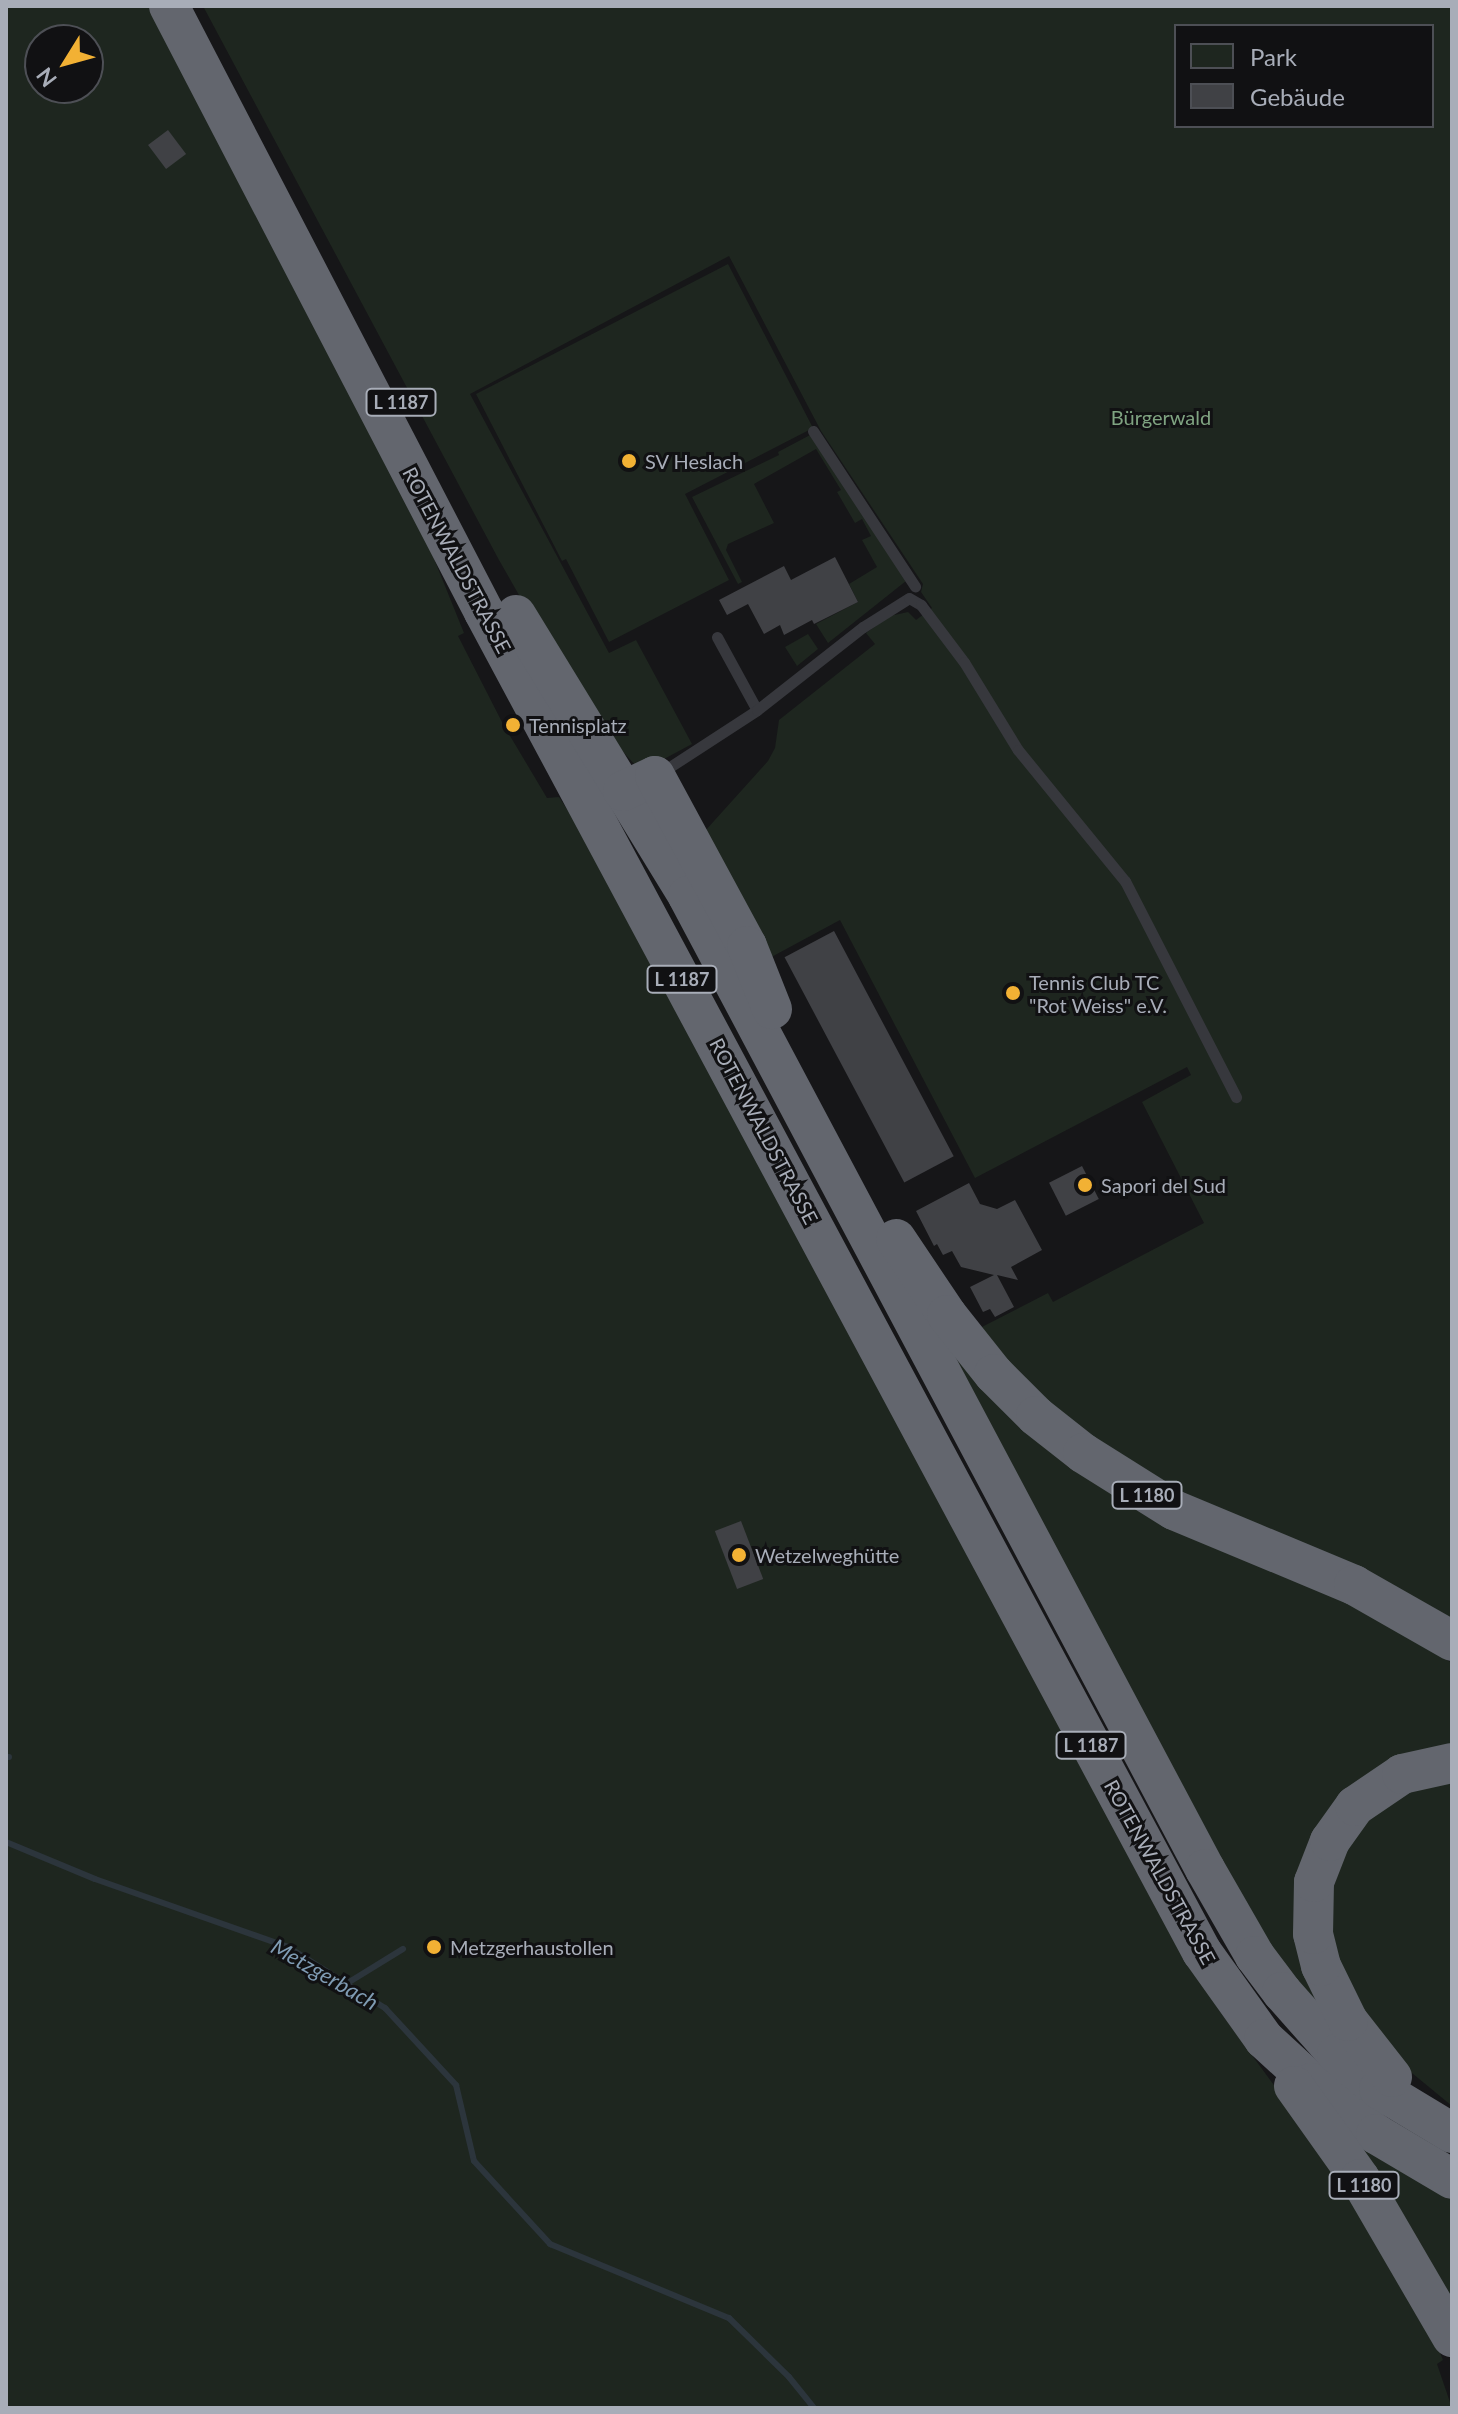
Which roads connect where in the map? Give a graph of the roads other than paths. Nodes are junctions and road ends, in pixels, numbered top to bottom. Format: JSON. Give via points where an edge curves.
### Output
{"nodes":[{"id":1,"x":169,"y":6,"type":"edge"},
{"id":2,"x":191,"y":6,"type":"edge"},
{"id":3,"x":813,"y":431,"type":"dead end"},
{"id":4,"x":915,"y":586,"type":"dead end"},
{"id":5,"x":717,"y":637,"type":"dead end"},
{"id":6,"x":757,"y":710,"type":"junction"},
{"id":7,"x":639,"y":784,"type":"junction"},
{"id":8,"x":732,"y":980,"type":"junction"},
{"id":9,"x":782,"y":1034,"type":"junction"},
{"id":10,"x":1236,"y":1097,"type":"dead end"},
{"id":11,"x":1452,"y":1641,"type":"edge"},
{"id":12,"x":1452,"y":1763,"type":"edge"},
{"id":13,"x":1264,"y":2039,"type":"junction"},
{"id":14,"x":1439,"y":2125,"type":"edge"},
{"id":15,"x":1452,"y":2179,"type":"edge"},
{"id":16,"x":1452,"y":2337,"type":"edge"}],
"edges":[{"from":1,"to":13,"type":"highway","name":"ROTENWALDSTRASSE","number":"L 1187","via":[[484,612],[1165,1885],[1224,1986]]},
{"from":2,"to":7,"type":"highway","name":"ROTENWALDSTRASSE","number":"L 1187","via":[[551,677]]},
{"from":3,"to":4,"type":"lane"},
{"from":5,"to":6,"type":"lane"},
{"from":6,"to":7,"type":"lane"},
{"from":6,"to":10,"type":"lane","via":[[903,600],[921,605],[964,662],[1018,750],[1125,881]]},
{"from":7,"to":8,"type":"highway","name":"ROTENWALDSTRASSE","number":"L 1187"},
{"from":7,"to":9,"type":"highway","name":"ROTENWALDSTRASSE","number":"L 1187","via":[[747,946]]},
{"from":8,"to":9,"type":"highway","number":"L 1180"},
{"from":8,"to":14,"type":"highway","name":"ROTENWALDSTRASSE","number":"L 1187","via":[[1255,1956],[1337,2054],[1379,2089]]},
{"from":9,"to":11,"type":"highway","number":"L 1180","via":[[909,1259],[968,1343],[1036,1416],[1083,1453],[1174,1510],[1354,1585]]},
{"from":12,"to":14,"type":"highway","via":[[1402,1774],[1355,1806],[1325,1850],[1312,1896],[1313,1934],[1339,2005],[1362,2041]]},
{"from":13,"to":15,"type":"highway","name":"ROTENWALDSTRASSE","number":"L 1187","via":[[1357,2121]]},
{"from":13,"to":16,"type":"highway","number":"L 1180","via":[[1360,2179]]}]}
